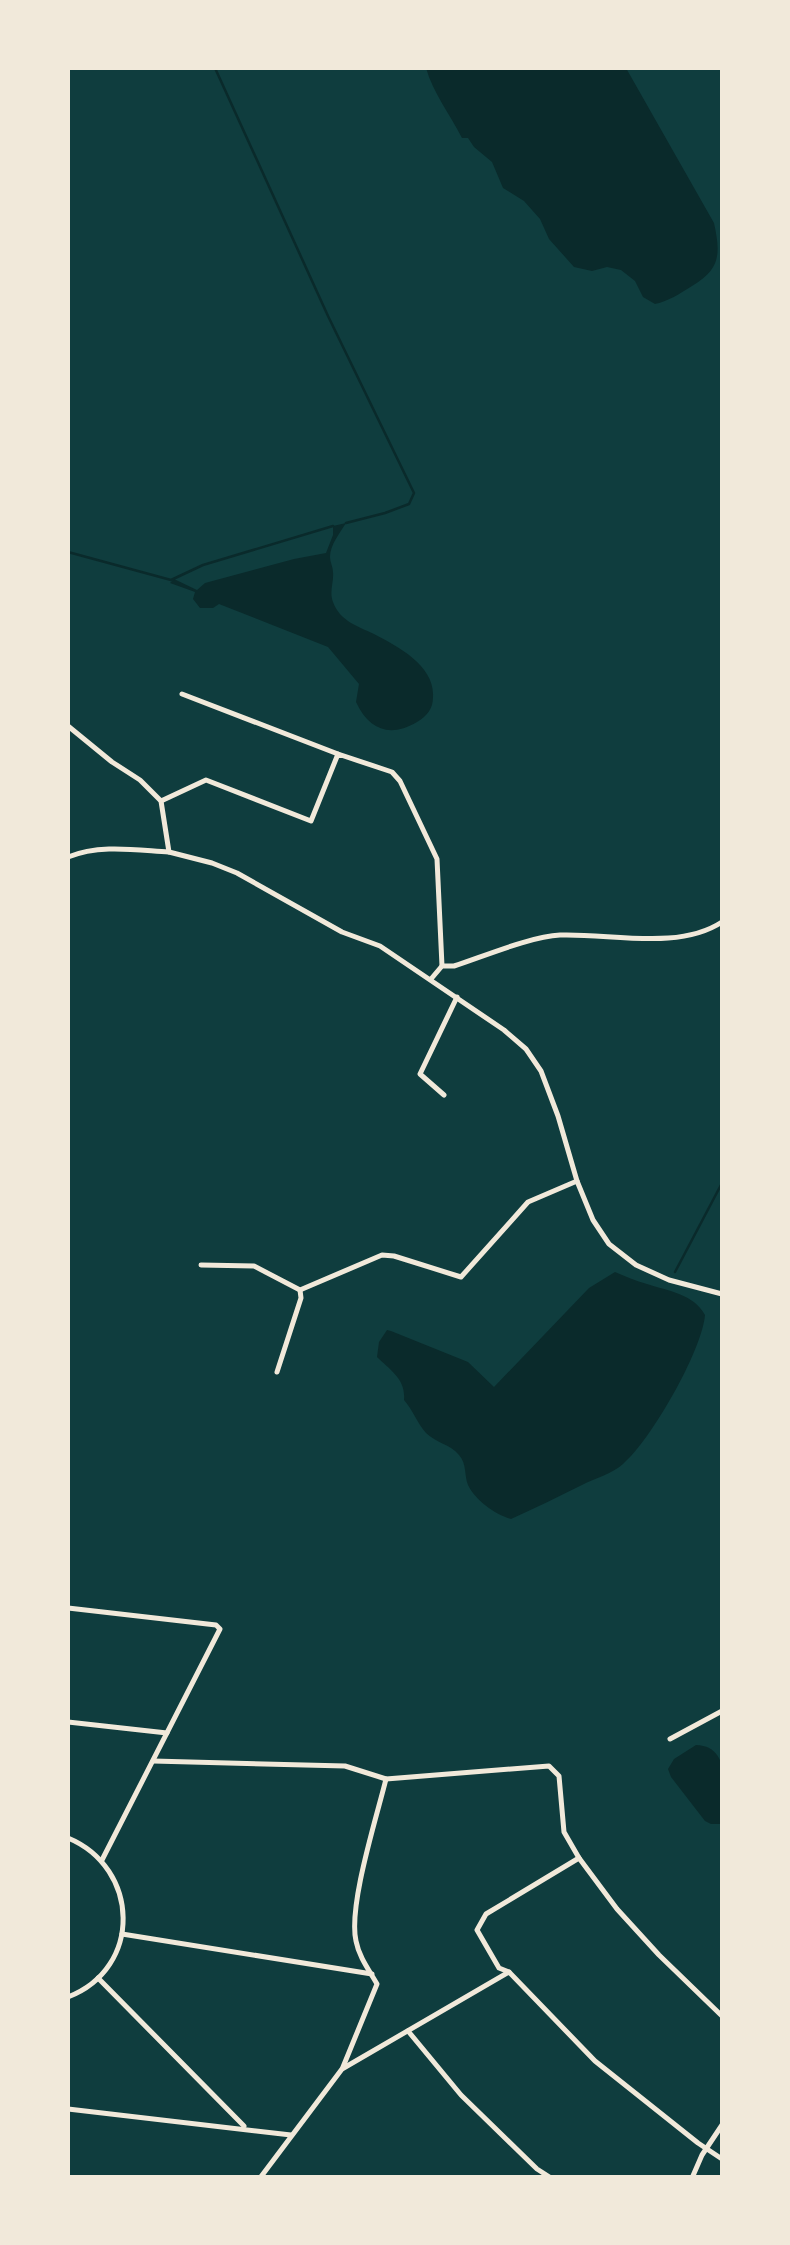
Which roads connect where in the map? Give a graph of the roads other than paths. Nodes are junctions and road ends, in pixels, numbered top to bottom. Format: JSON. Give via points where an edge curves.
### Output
{"nodes":[{"id":1,"x":182,"y":694,"type":"dead end"},
{"id":2,"x":68,"y":726,"type":"edge"},
{"id":3,"x":338,"y":754,"type":"junction"},
{"id":4,"x":162,"y":802,"type":"junction"},
{"id":5,"x":170,"y":852,"type":"junction"},
{"id":6,"x":68,"y":857,"type":"edge"},
{"id":7,"x":722,"y":922,"type":"edge"},
{"id":8,"x":442,"y":966,"type":"junction"},
{"id":9,"x":431,"y":979,"type":"junction"},
{"id":10,"x":457,"y":997,"type":"junction"},
{"id":11,"x":444,"y":1095,"type":"dead end"},
{"id":12,"x":577,"y":1181,"type":"junction"},
{"id":13,"x":201,"y":1265,"type":"dead end"},
{"id":14,"x":300,"y":1290,"type":"junction"},
{"id":15,"x":722,"y":1294,"type":"edge"},
{"id":16,"x":276,"y":1372,"type":"dead end"},
{"id":17,"x":68,"y":1608,"type":"edge"},
{"id":18,"x":722,"y":1711,"type":"edge"},
{"id":19,"x":68,"y":1722,"type":"edge"},
{"id":20,"x":167,"y":1733,"type":"junction"},
{"id":21,"x":670,"y":1740,"type":"dead end"},
{"id":22,"x":154,"y":1761,"type":"junction"},
{"id":23,"x":386,"y":1778,"type":"junction"},
{"id":24,"x":68,"y":1838,"type":"edge"},
{"id":25,"x":579,"y":1858,"type":"junction"},
{"id":26,"x":102,"y":1860,"type":"junction"},
{"id":27,"x":122,"y":1934,"type":"junction"},
{"id":28,"x":509,"y":1972,"type":"junction"},
{"id":29,"x":372,"y":1974,"type":"junction"},
{"id":30,"x":98,"y":1978,"type":"junction"},
{"id":31,"x":68,"y":1996,"type":"edge"},
{"id":32,"x":722,"y":2016,"type":"edge"},
{"id":33,"x":408,"y":2031,"type":"junction"},
{"id":34,"x":342,"y":2069,"type":"junction"},
{"id":35,"x":68,"y":2108,"type":"edge"},
{"id":36,"x":722,"y":2125,"type":"edge"},
{"id":37,"x":246,"y":2128,"type":"junction"},
{"id":38,"x":291,"y":2135,"type":"junction"},
{"id":39,"x":708,"y":2149,"type":"junction"},
{"id":40,"x":722,"y":2159,"type":"edge"},
{"id":41,"x":536,"y":2168,"type":"junction"},
{"id":42,"x":260,"y":2178,"type":"edge"},
{"id":43,"x":533,"y":2178,"type":"edge"},
{"id":44,"x":551,"y":2178,"type":"edge"},
{"id":45,"x":692,"y":2178,"type":"edge"}],
"edges":[{"from":1,"to":3,"type":"street"},
{"from":2,"to":4,"type":"street"},
{"from":3,"to":4,"type":"street","via":[[311,821],[206,780]]},
{"from":3,"to":8,"type":"street","via":[[392,772],[400,781],[437,859]]},
{"from":4,"to":5,"type":"street"},
{"from":5,"to":6,"type":"street","via":[[102,848]]},
{"from":5,"to":9,"type":"street","via":[[237,873]]},
{"from":7,"to":8,"type":"street","via":[[684,936],[557,935]]},
{"from":8,"to":9,"type":"street"},
{"from":9,"to":10,"type":"street"},
{"from":10,"to":11,"type":"street","via":[[420,1074]]},
{"from":10,"to":12,"type":"street","via":[[526,1049],[541,1071]]},
{"from":12,"to":14,"type":"street","via":[[528,1202],[460,1278],[382,1254]]},
{"from":12,"to":15,"type":"street","via":[[609,1244],[669,1280]]},
{"from":13,"to":14,"type":"street","via":[[254,1266]]},
{"from":14,"to":16,"type":"street"},
{"from":17,"to":20,"type":"street","via":[[220,1629]]},
{"from":18,"to":21,"type":"street"},
{"from":19,"to":20,"type":"street"},
{"from":20,"to":22,"type":"street"},
{"from":22,"to":23,"type":"street","via":[[346,1766]]},
{"from":22,"to":26,"type":"street"},
{"from":23,"to":25,"type":"street","via":[[550,1766],[559,1776],[564,1832]]},
{"from":23,"to":29,"type":"street","via":[[354,1920],[359,1952]]},
{"from":24,"to":26,"type":"street"},
{"from":25,"to":28,"type":"street","via":[[486,1914],[477,1930]]},
{"from":25,"to":32,"type":"street"},
{"from":26,"to":27,"type":"street","via":[[121,1896]]},
{"from":27,"to":29,"type":"street"},
{"from":27,"to":30,"type":"street"},
{"from":28,"to":33,"type":"street"},
{"from":28,"to":39,"type":"street","via":[[595,2061]]},
{"from":29,"to":34,"type":"street","via":[[377,1984]]},
{"from":30,"to":31,"type":"street"},
{"from":30,"to":37,"type":"street"},
{"from":33,"to":34,"type":"street"},
{"from":33,"to":41,"type":"street","via":[[461,2096]]},
{"from":34,"to":38,"type":"street"},
{"from":35,"to":37,"type":"street"},
{"from":36,"to":39,"type":"street"},
{"from":37,"to":38,"type":"street"},
{"from":38,"to":42,"type":"street"},
{"from":39,"to":40,"type":"street"},
{"from":39,"to":45,"type":"street"},
{"from":41,"to":43,"type":"street"},
{"from":41,"to":44,"type":"street"}]}
